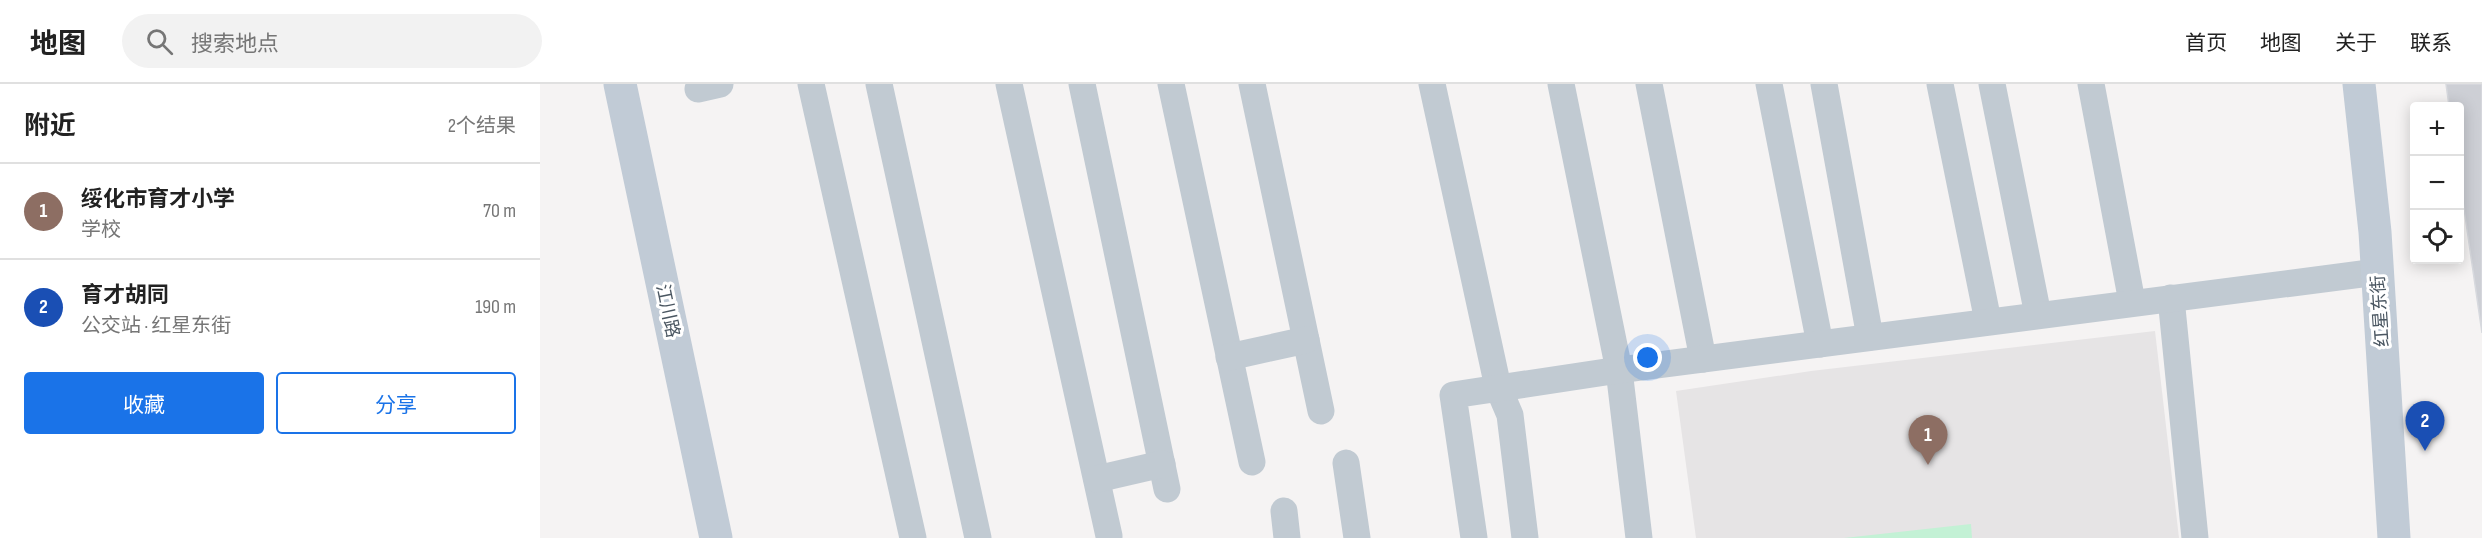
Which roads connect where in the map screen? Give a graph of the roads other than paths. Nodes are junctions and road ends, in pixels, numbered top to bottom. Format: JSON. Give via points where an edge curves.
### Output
{"nodes":[{"id":1,"x":620,"y":84,"type":"edge"},
{"id":2,"x":811,"y":84,"type":"edge"},
{"id":3,"x":879,"y":84,"type":"edge"},
{"id":4,"x":1009,"y":84,"type":"edge"},
{"id":5,"x":1082,"y":84,"type":"edge"},
{"id":6,"x":1171,"y":84,"type":"edge"},
{"id":7,"x":1252,"y":84,"type":"edge"},
{"id":8,"x":1432,"y":84,"type":"edge"},
{"id":9,"x":1562,"y":84,"type":"edge"},
{"id":10,"x":1649,"y":84,"type":"edge"},
{"id":11,"x":1769,"y":84,"type":"edge"},
{"id":12,"x":1824,"y":84,"type":"edge"},
{"id":13,"x":1940,"y":84,"type":"edge"},
{"id":14,"x":1992,"y":84,"type":"edge"},
{"id":15,"x":2091,"y":84,"type":"edge"},
{"id":16,"x":2359,"y":84,"type":"edge"},
{"id":17,"x":2377,"y":272,"type":"junction"},
{"id":18,"x":2171,"y":298,"type":"junction"},
{"id":19,"x":2132,"y":302,"type":"junction"},
{"id":20,"x":2038,"y":315,"type":"junction"},
{"id":21,"x":1988,"y":321,"type":"junction"},
{"id":22,"x":1870,"y":337,"type":"junction"},
{"id":23,"x":1306,"y":340,"type":"junction"},
{"id":24,"x":1820,"y":344,"type":"junction"},
{"id":25,"x":1229,"y":357,"type":"junction"},
{"id":26,"x":1702,"y":359,"type":"junction"},
{"id":27,"x":1619,"y":370,"type":"junction"},
{"id":28,"x":1498,"y":387,"type":"junction"},
{"id":29,"x":1321,"y":411,"type":"dead end"},
{"id":30,"x":1252,"y":462,"type":"dead end"},
{"id":31,"x":1346,"y":463,"type":"dead end"},
{"id":32,"x":1097,"y":479,"type":"junction"},
{"id":33,"x":1284,"y":511,"type":"dead end"},
{"id":34,"x":1109,"y":536,"type":"dead end"},
{"id":35,"x":716,"y":538,"type":"edge"},
{"id":36,"x":913,"y":538,"type":"edge"},
{"id":37,"x":978,"y":538,"type":"edge"},
{"id":38,"x":1287,"y":538,"type":"edge"},
{"id":39,"x":1357,"y":538,"type":"edge"},
{"id":40,"x":1474,"y":538,"type":"edge"},
{"id":41,"x":1525,"y":538,"type":"edge"},
{"id":42,"x":1639,"y":538,"type":"edge"},
{"id":43,"x":2195,"y":538,"type":"edge"},
{"id":44,"x":2394,"y":538,"type":"edge"}],
"edges":[{"from":1,"to":35,"type":"street","name":"江川路"},
{"from":2,"to":36,"type":"street"},
{"from":3,"to":37,"type":"street"},
{"from":4,"to":32,"type":"street"},
{"from":5,"to":32,"type":"street","via":[[1165,476]]},
{"from":6,"to":25,"type":"street"},
{"from":7,"to":23,"type":"street"},
{"from":8,"to":28,"type":"street"},
{"from":9,"to":27,"type":"street"},
{"from":10,"to":26,"type":"street"},
{"from":11,"to":24,"type":"street"},
{"from":12,"to":22,"type":"street"},
{"from":13,"to":21,"type":"street"},
{"from":14,"to":20,"type":"street"},
{"from":15,"to":19,"type":"street"},
{"from":16,"to":17,"type":"street","name":"红星东街"},
{"from":17,"to":18,"type":"street"},
{"from":17,"to":44,"type":"street","name":"红星东街"},
{"from":18,"to":19,"type":"street"},
{"from":18,"to":43,"type":"street"},
{"from":19,"to":20,"type":"street"},
{"from":20,"to":21,"type":"street"},
{"from":21,"to":22,"type":"street"},
{"from":22,"to":24,"type":"street"},
{"from":23,"to":25,"type":"street"},
{"from":23,"to":29,"type":"street"},
{"from":24,"to":26,"type":"street"},
{"from":25,"to":30,"type":"street"},
{"from":26,"to":27,"type":"street"},
{"from":27,"to":28,"type":"street"},
{"from":27,"to":42,"type":"street"},
{"from":28,"to":40,"type":"street","via":[[1453,395]]},
{"from":28,"to":41,"type":"street","via":[[1510,415]]},
{"from":31,"to":39,"type":"street"},
{"from":32,"to":34,"type":"street"},
{"from":33,"to":38,"type":"street"}]}
